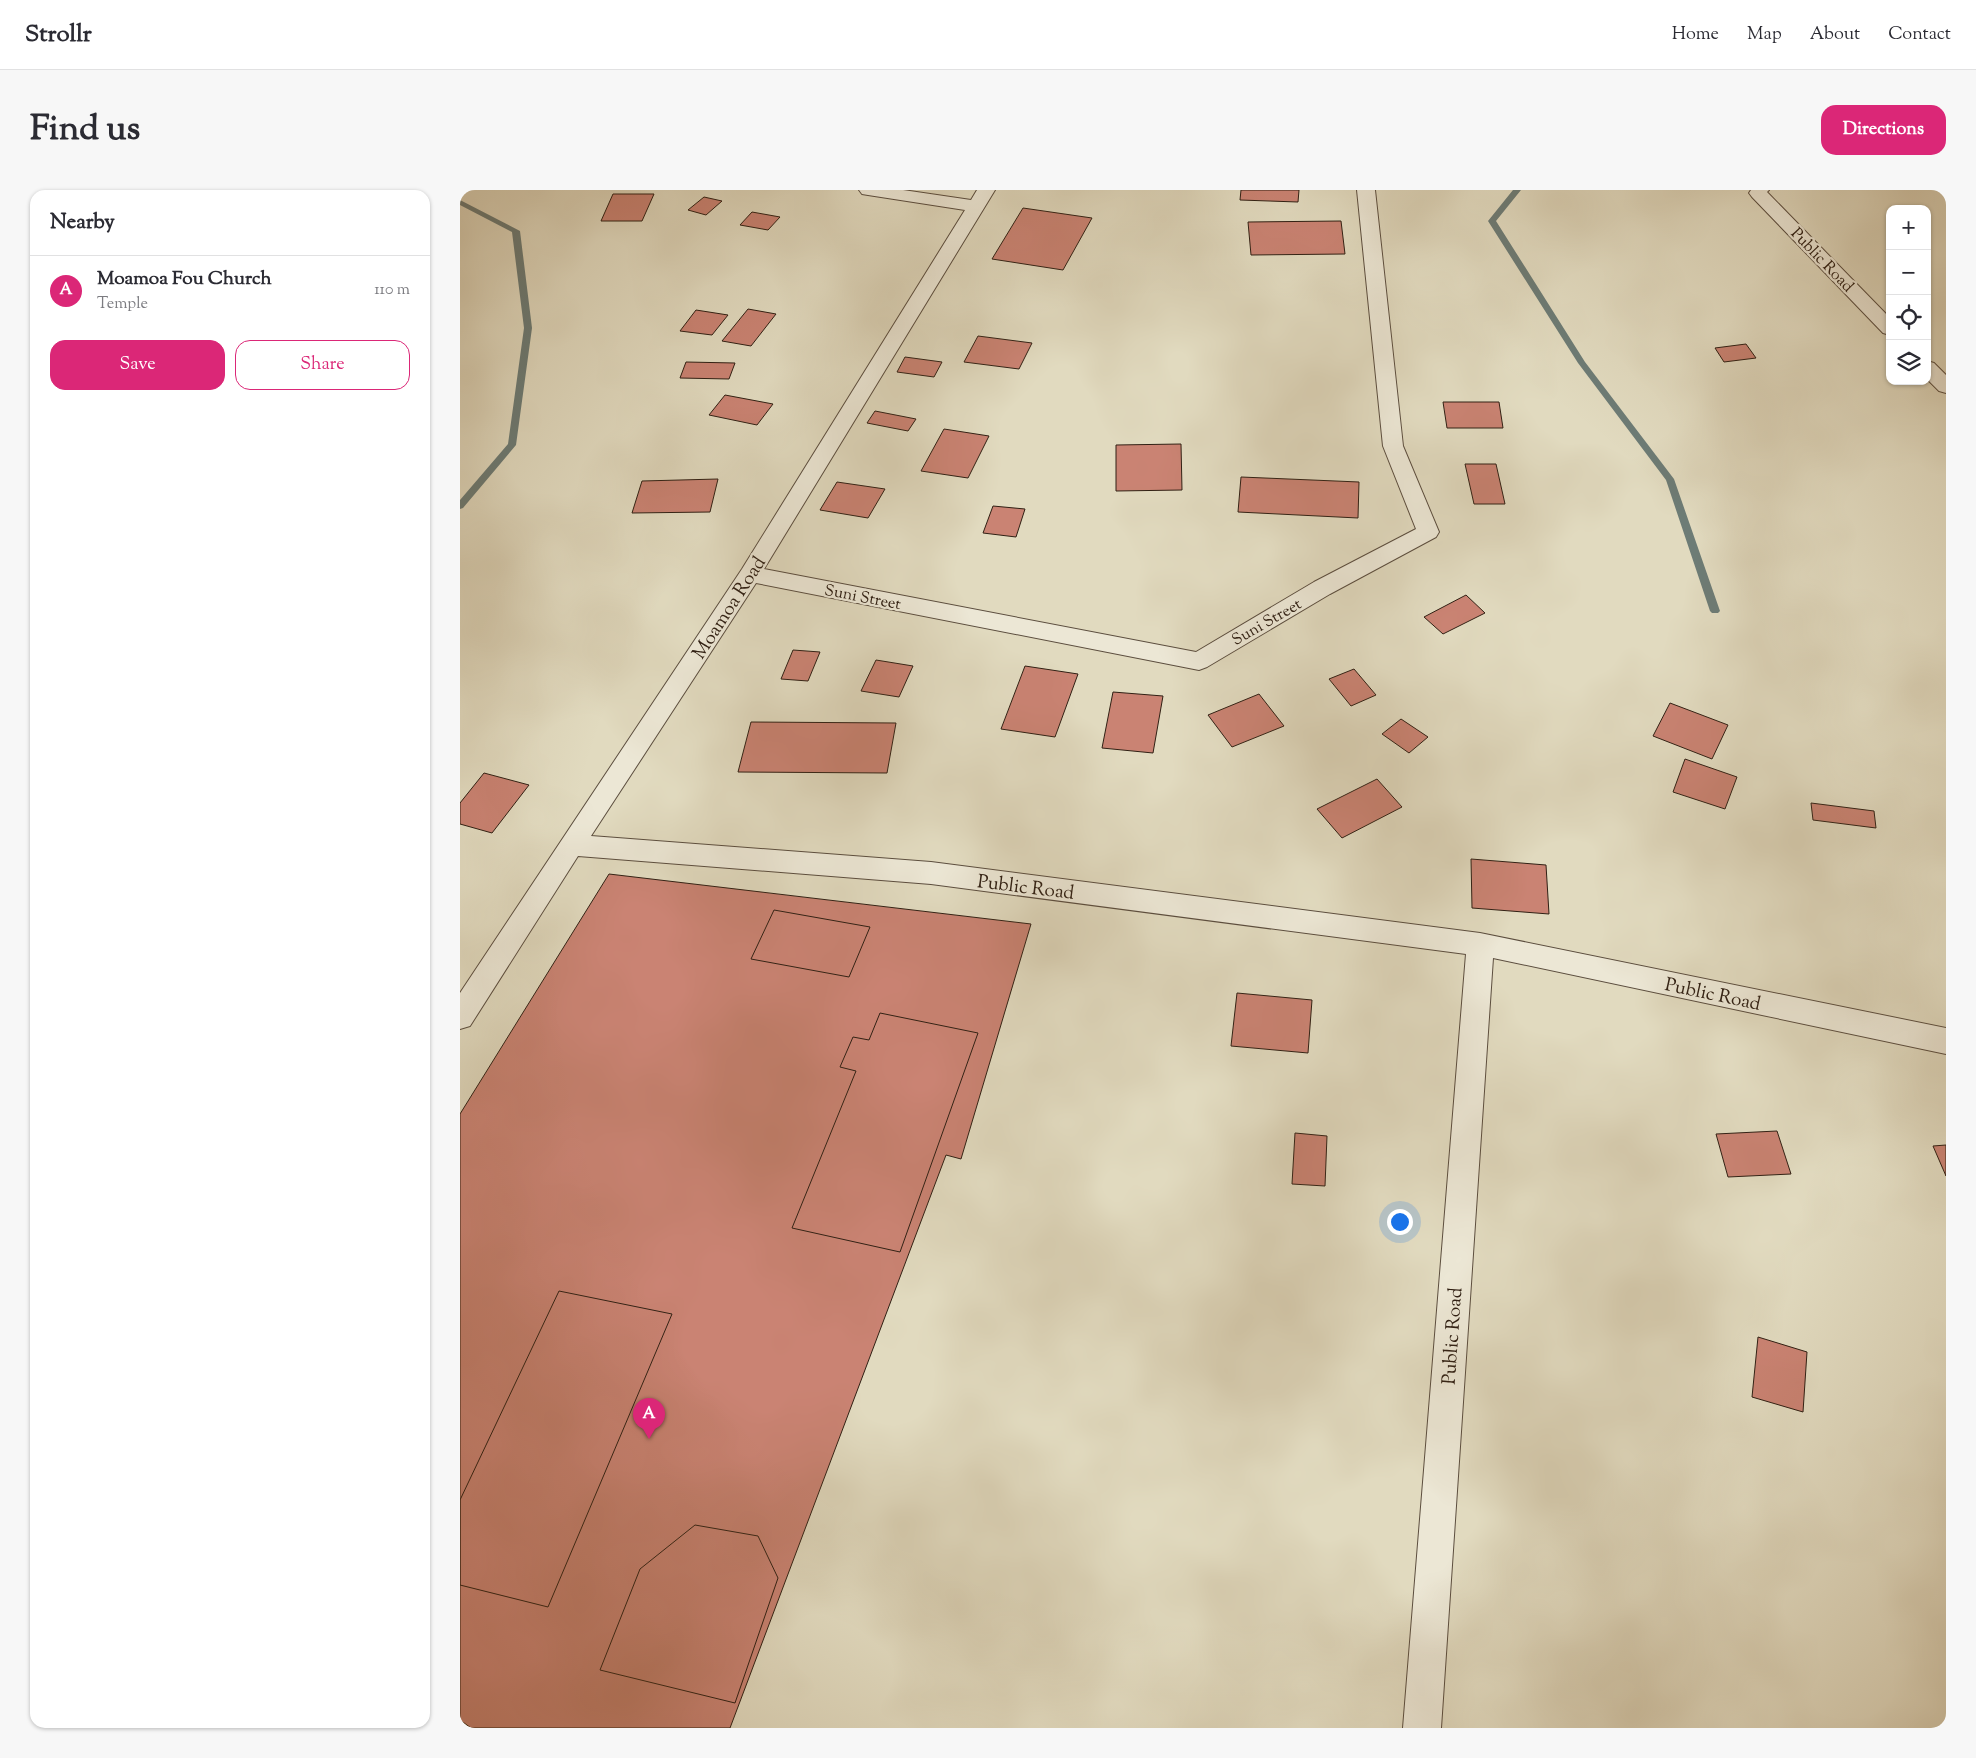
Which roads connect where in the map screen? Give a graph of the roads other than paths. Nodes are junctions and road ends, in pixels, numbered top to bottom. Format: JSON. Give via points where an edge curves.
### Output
{"nodes":[{"id":1,"x":868,"y":190,"type":"edge"},
{"id":2,"x":1366,"y":190,"type":"edge"},
{"id":3,"x":1760,"y":190,"type":"edge"},
{"id":4,"x":982,"y":198,"type":"edge"},
{"id":5,"x":1886,"y":325,"type":"edge"},
{"id":6,"x":1931,"y":371,"type":"edge"},
{"id":7,"x":1946,"y":387,"type":"edge"},
{"id":8,"x":750,"y":574,"type":"junction"},
{"id":9,"x":571,"y":845,"type":"junction"},
{"id":10,"x":1480,"y":944,"type":"junction"},
{"id":11,"x":460,"y":1017,"type":"edge"},
{"id":12,"x":1946,"y":1041,"type":"edge"},
{"id":13,"x":1422,"y":1728,"type":"edge"}],
"edges":[{"from":1,"to":4,"type":"street"},
{"from":2,"to":8,"type":"street","name":"Suni Street","via":[[1393,446],[1428,532],[1322,588],[1199,661]]},
{"from":3,"to":5,"type":"street","name":"Public Road","via":[[1758,193]]},
{"from":4,"to":8,"type":"street","name":"Moamoa Road"},
{"from":6,"to":7,"type":"street"},
{"from":8,"to":9,"type":"street","name":"Moamoa Road"},
{"from":9,"to":10,"type":"street","name":"Public Road","via":[[931,873]]},
{"from":9,"to":11,"type":"street","name":"Moamoa Road"},
{"from":10,"to":12,"type":"street","name":"Public Road"},
{"from":10,"to":13,"type":"street","name":"Public Road"}]}
